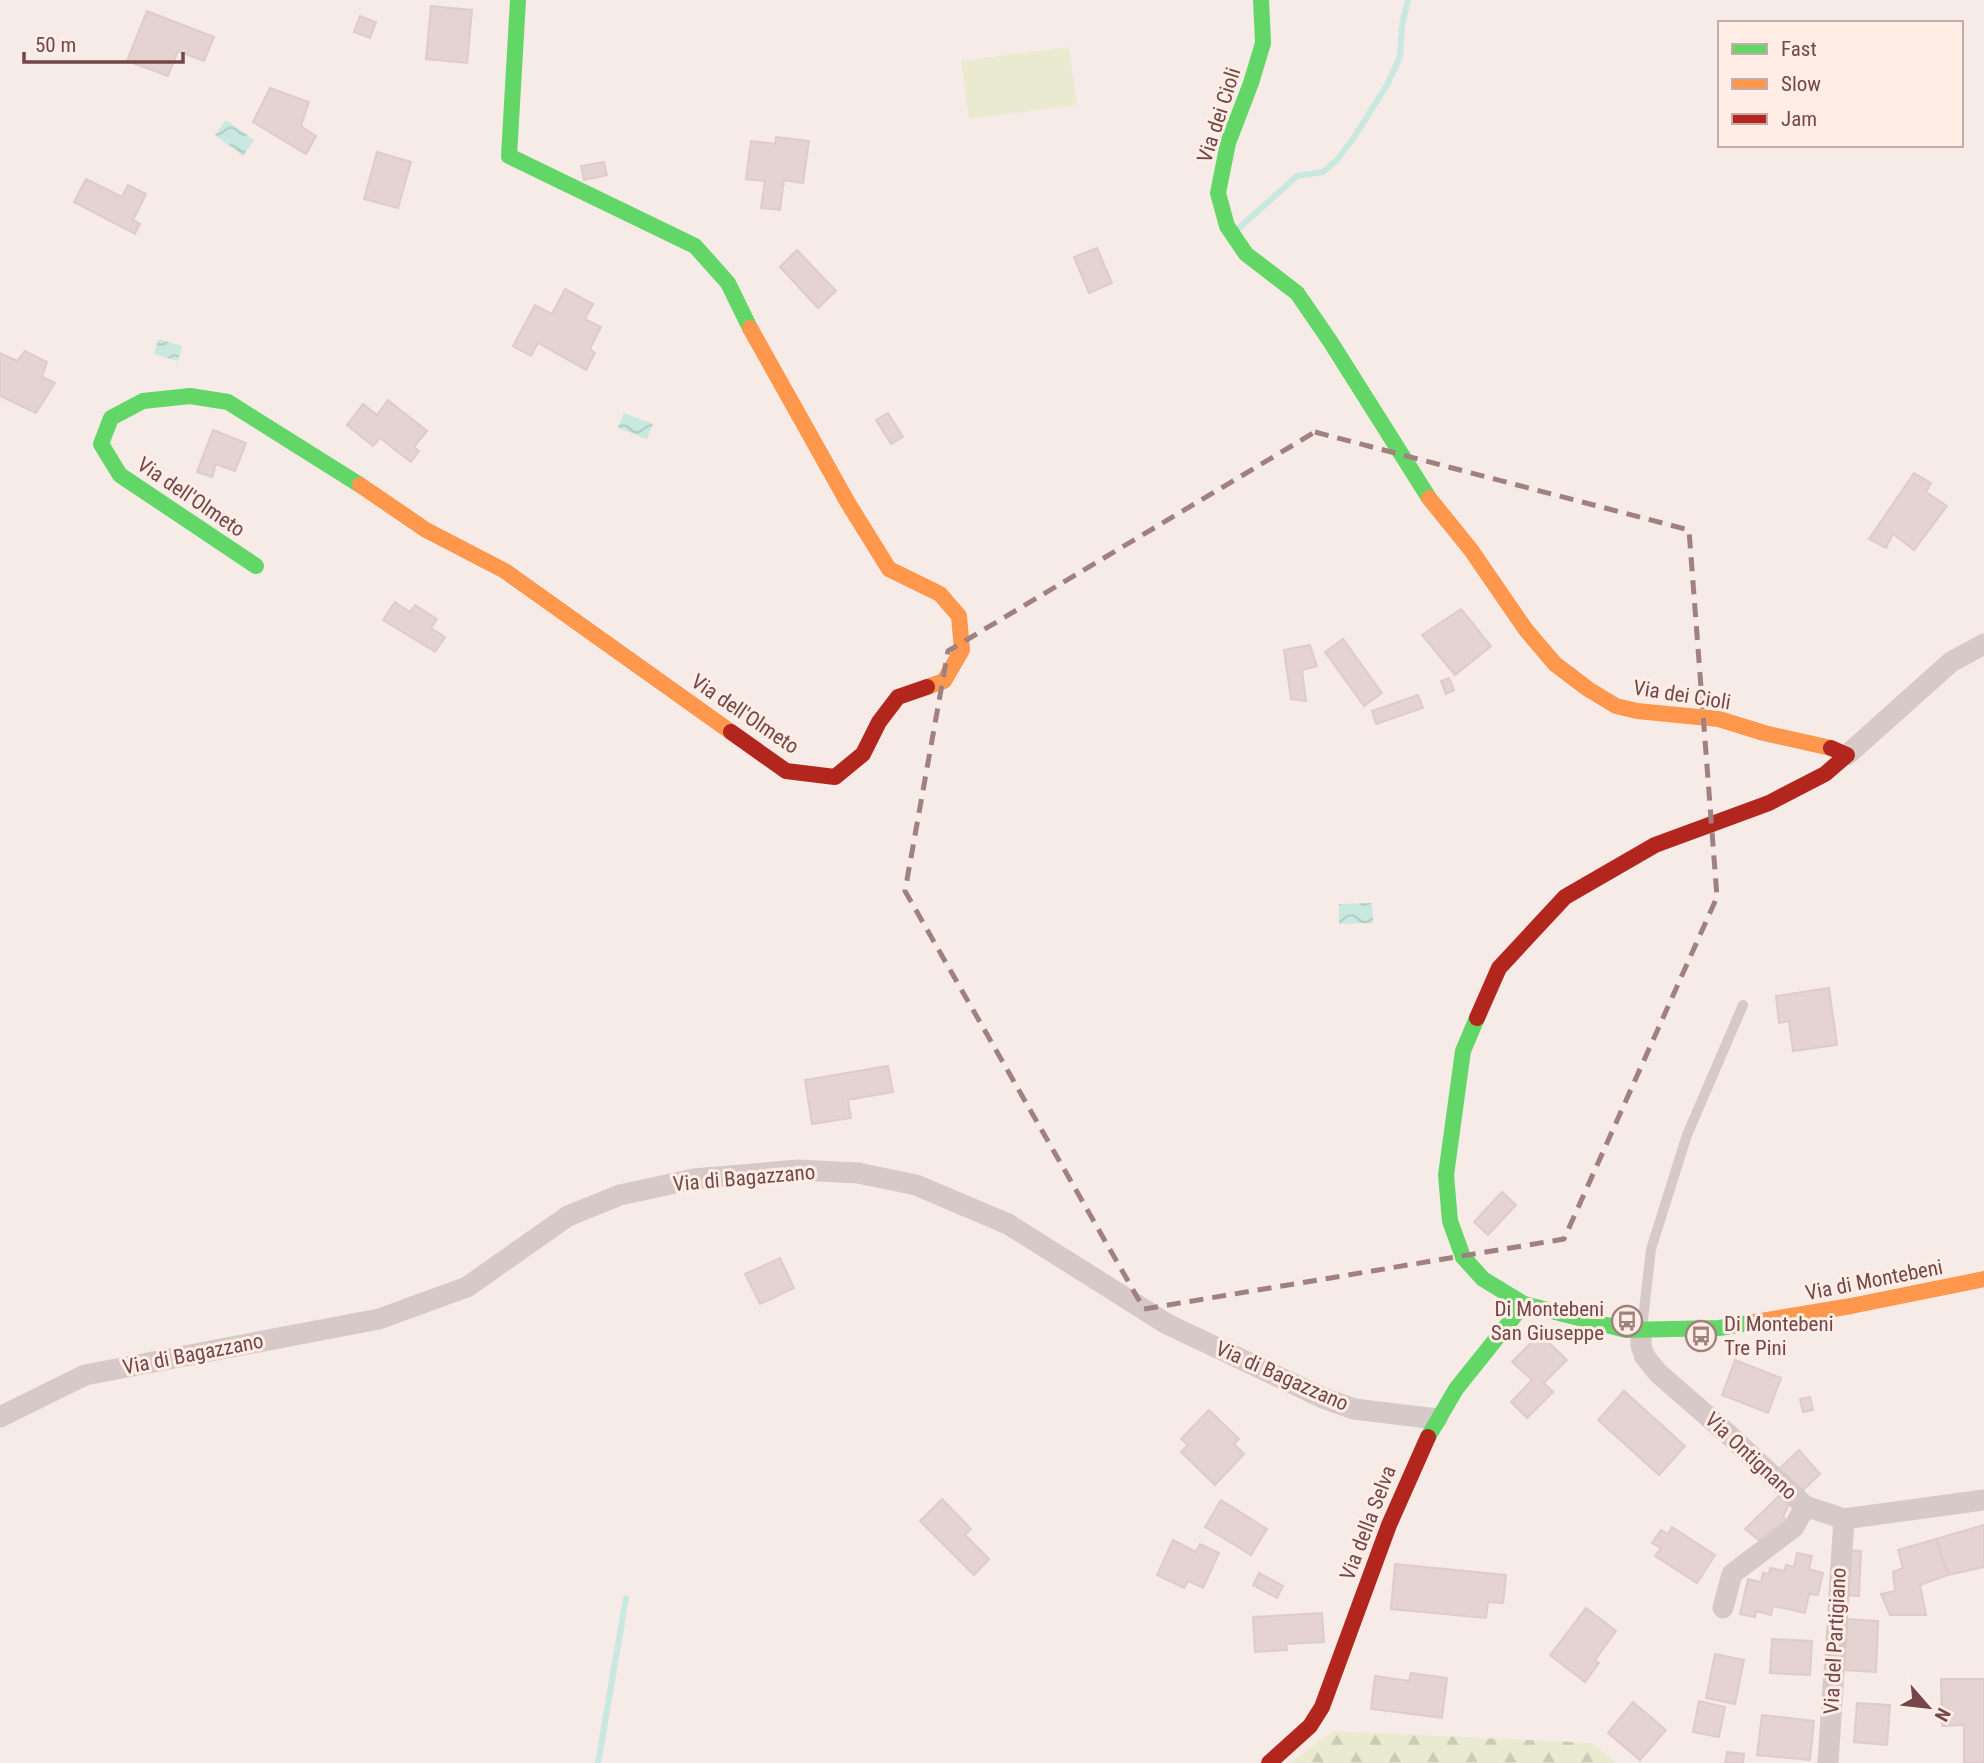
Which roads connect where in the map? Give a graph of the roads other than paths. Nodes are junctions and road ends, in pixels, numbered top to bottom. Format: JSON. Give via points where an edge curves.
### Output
{"nodes":[{"id":1,"x":518,"y":0,"type":"edge"},
{"id":2,"x":1261,"y":0,"type":"edge"},
{"id":3,"x":256,"y":566,"type":"dead end"},
{"id":4,"x":1984,"y":644,"type":"edge"},
{"id":5,"x":1847,"y":755,"type":"junction"},
{"id":6,"x":1744,"y":1005,"type":"dead end"},
{"id":7,"x":1984,"y":1279,"type":"edge"},
{"id":8,"x":1524,"y":1304,"type":"junction"},
{"id":9,"x":1642,"y":1331,"type":"junction"},
{"id":10,"x":0,"y":1417,"type":"edge"},
{"id":11,"x":1437,"y":1419,"type":"junction"},
{"id":12,"x":1984,"y":1500,"type":"edge"},
{"id":13,"x":1805,"y":1506,"type":"junction"},
{"id":14,"x":1844,"y":1519,"type":"junction"},
{"id":15,"x":1723,"y":1608,"type":"dead end"},
{"id":16,"x":1269,"y":1763,"type":"edge"},
{"id":17,"x":1828,"y":1763,"type":"edge"}],
"edges":[{"from":1,"to":3,"type":"street","name":"Via dell'Olmeto","via":[[509,156],[695,246],[728,283],[765,357],[889,569],[940,593],[959,616],[962,650],[944,681],[898,697],[863,754],[835,777],[786,771],[505,571],[426,530],[228,402],[190,396],[143,401],[111,418],[101,444],[120,475]]},
{"from":2,"to":5,"type":"street","name":"Via dei Cioli","via":[[1264,43],[1228,143],[1218,193],[1227,226],[1247,254],[1297,293],[1424,492],[1526,629],[1555,664],[1616,706],[1719,719]]},
{"from":4,"to":5,"type":"street","via":[[1951,662]]},
{"from":5,"to":8,"type":"street","via":[[1825,774],[1769,803],[1655,845],[1565,897],[1499,968],[1463,1051],[1446,1175],[1450,1221],[1462,1256],[1483,1279]]},
{"from":6,"to":9,"type":"lane","via":[[1687,1135],[1651,1248]]},
{"from":7,"to":9,"type":"street","name":"Via di Montebeni","via":[[1719,1328]]},
{"from":8,"to":9,"type":"street","name":"Via di Montebeni","via":[[1617,1329]]},
{"from":8,"to":11,"type":"street","name":"Via della Selva","via":[[1465,1376]]},
{"from":9,"to":13,"type":"street","name":"Via Ontignano","via":[[1641,1346],[1658,1373]]},
{"from":10,"to":11,"type":"street","name":"Via di Bagazzano","via":[[85,1375],[379,1319],[467,1287],[568,1216],[620,1195],[694,1179],[798,1170],[858,1173],[916,1185],[1008,1224],[1167,1324],[1323,1398],[1354,1409]]},
{"from":11,"to":16,"type":"street","name":"Via della Selva","via":[[1411,1468],[1322,1707],[1310,1726]]},
{"from":12,"to":14,"type":"street","name":"Via Ontignano"},
{"from":13,"to":14,"type":"street","name":"Via Ontignano"},
{"from":13,"to":15,"type":"street","via":[[1794,1527],[1732,1574]]},
{"from":14,"to":17,"type":"street","name":"Via del Partigiano"}]}
